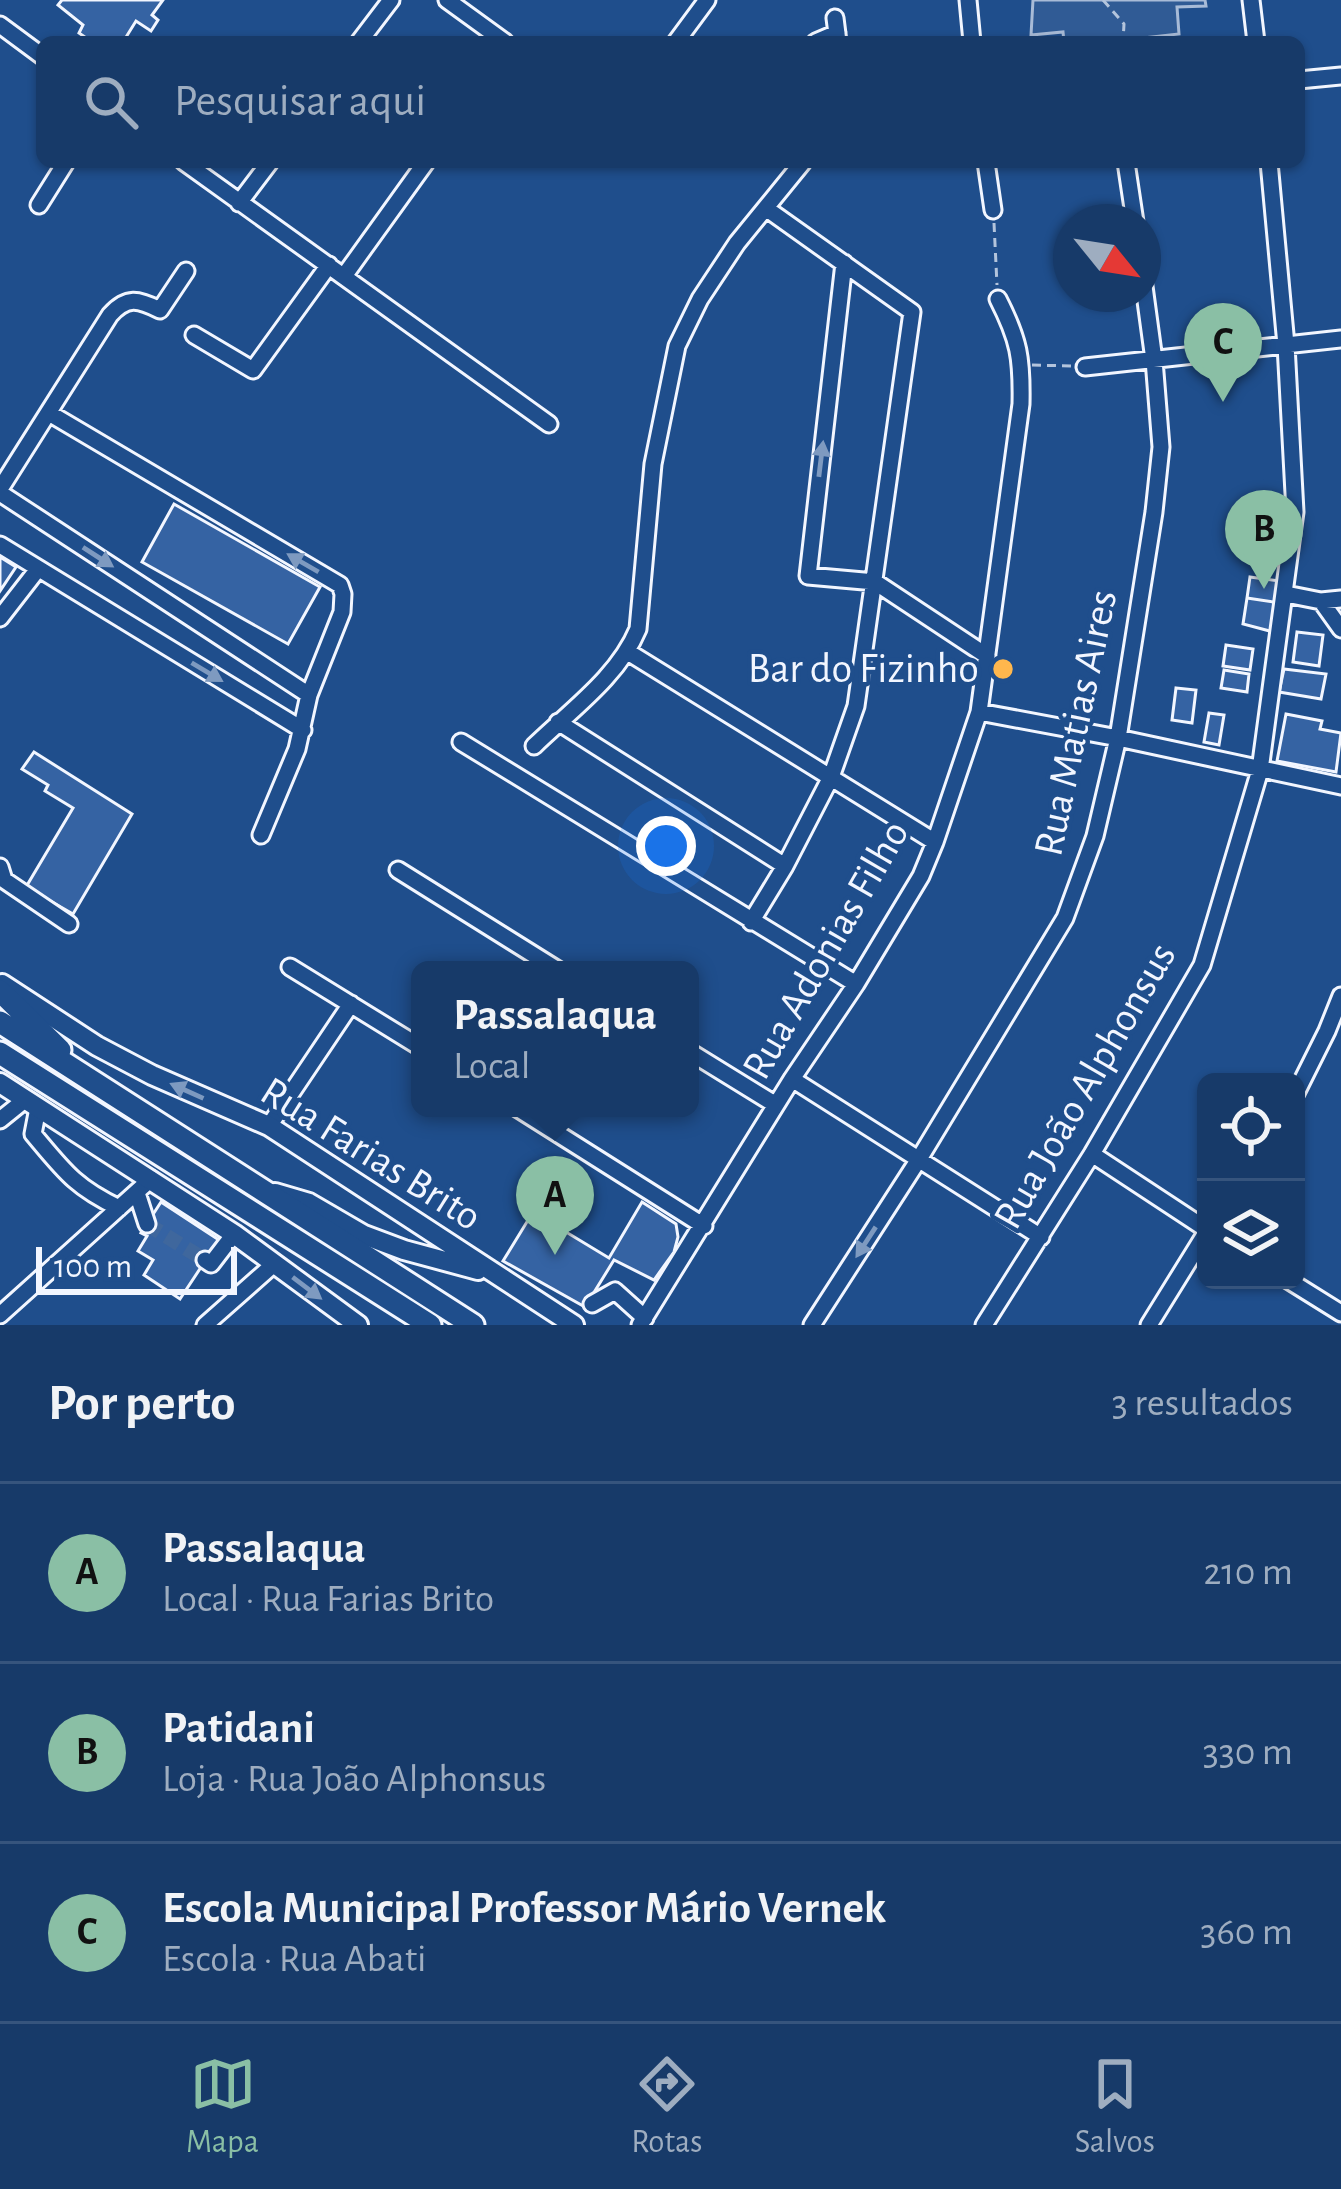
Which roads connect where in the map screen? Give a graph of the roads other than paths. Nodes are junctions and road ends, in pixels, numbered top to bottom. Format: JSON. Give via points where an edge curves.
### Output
{"nodes":[{"id":1,"x":391,"y":0,"type":"edge"},
{"id":2,"x":447,"y":0,"type":"edge"},
{"id":3,"x":707,"y":0,"type":"edge"},
{"id":4,"x":968,"y":0,"type":"edge"},
{"id":5,"x":1251,"y":0,"type":"edge"},
{"id":6,"x":0,"y":25,"type":"edge"},
{"id":7,"x":364,"y":36,"type":"edge"},
{"id":8,"x":497,"y":36,"type":"edge"},
{"id":9,"x":680,"y":36,"type":"edge"},
{"id":10,"x":971,"y":36,"type":"edge"},
{"id":11,"x":1255,"y":36,"type":"edge"},
{"id":12,"x":36,"y":52,"type":"edge"},
{"id":13,"x":1341,"y":76,"type":"edge"},
{"id":14,"x":1305,"y":79,"type":"edge"},
{"id":15,"x":64,"y":168,"type":"edge"},
{"id":16,"x":192,"y":168,"type":"edge"},
{"id":17,"x":265,"y":168,"type":"edge"},
{"id":18,"x":422,"y":168,"type":"edge"},
{"id":19,"x":798,"y":168,"type":"edge"},
{"id":20,"x":987,"y":168,"type":"edge"},
{"id":21,"x":1127,"y":168,"type":"edge"},
{"id":22,"x":1270,"y":168,"type":"edge"},
{"id":23,"x":239,"y":203,"type":"junction"},
{"id":24,"x":1132,"y":204,"type":"edge"},
{"id":25,"x":39,"y":205,"type":"dead end"},
{"id":26,"x":767,"y":208,"type":"junction"},
{"id":27,"x":993,"y":210,"type":"road end"},
{"id":28,"x":844,"y":263,"type":"junction"},
{"id":29,"x":329,"y":265,"type":"junction"},
{"id":30,"x":186,"y":271,"type":"dead end"},
{"id":31,"x":344,"y":276,"type":"junction"},
{"id":32,"x":998,"y":299,"type":"road end"},
{"id":33,"x":1147,"y":312,"type":"edge"},
{"id":34,"x":194,"y":335,"type":"dead end"},
{"id":35,"x":1341,"y":339,"type":"edge"},
{"id":36,"x":1286,"y":345,"type":"junction"},
{"id":37,"x":1154,"y":360,"type":"junction"},
{"id":38,"x":1084,"y":367,"type":"road end"},
{"id":39,"x":49,"y":413,"type":"junction"},
{"id":40,"x":549,"y":424,"type":"dead end"},
{"id":41,"x":0,"y":491,"type":"edge"},
{"id":42,"x":0,"y":544,"type":"edge"},
{"id":43,"x":38,"y":568,"type":"junction"},
{"id":44,"x":875,"y":582,"type":"junction"},
{"id":45,"x":1286,"y":594,"type":"junction"},
{"id":46,"x":1341,"y":599,"type":"edge"},
{"id":47,"x":1321,"y":601,"type":"junction"},
{"id":48,"x":0,"y":618,"type":"edge"},
{"id":49,"x":1341,"y":629,"type":"edge"},
{"id":50,"x":628,"y":652,"type":"junction"},
{"id":51,"x":986,"y":656,"type":"junction"},
{"id":52,"x":309,"y":695,"type":"junction"},
{"id":53,"x":979,"y":712,"type":"junction"},
{"id":54,"x":559,"y":722,"type":"junction"},
{"id":55,"x":303,"y":730,"type":"junction"},
{"id":56,"x":1118,"y":738,"type":"junction"},
{"id":57,"x":461,"y":742,"type":"dead end"},
{"id":58,"x":534,"y":746,"type":"dead end"},
{"id":59,"x":1260,"y":770,"type":"junction"},
{"id":60,"x":831,"y":777,"type":"junction"},
{"id":61,"x":1341,"y":786,"type":"edge"},
{"id":62,"x":261,"y":835,"type":"dead end"},
{"id":63,"x":935,"y":842,"type":"junction"},
{"id":64,"x":785,"y":866,"type":"junction"},
{"id":65,"x":0,"y":868,"type":"edge"},
{"id":66,"x":398,"y":870,"type":"dead end"},
{"id":67,"x":751,"y":922,"type":"junction"},
{"id":68,"x":69,"y":924,"type":"dead end"},
{"id":69,"x":544,"y":961,"type":"edge"},
{"id":70,"x":290,"y":968,"type":"dead end"},
{"id":71,"x":856,"y":984,"type":"junction"},
{"id":72,"x":0,"y":987,"type":"edge"},
{"id":73,"x":1341,"y":996,"type":"edge"},
{"id":74,"x":351,"y":1004,"type":"junction"},
{"id":75,"x":0,"y":1022,"type":"edge"},
{"id":76,"x":411,"y":1041,"type":"edge"},
{"id":77,"x":0,"y":1053,"type":"edge"},
{"id":78,"x":699,"y":1058,"type":"edge"},
{"id":79,"x":1305,"y":1075,"type":"edge"},
{"id":80,"x":792,"y":1079,"type":"junction"},
{"id":81,"x":90,"y":1080,"type":"junction"},
{"id":82,"x":0,"y":1083,"type":"edge"},
{"id":83,"x":32,"y":1103,"type":"junction"},
{"id":84,"x":776,"y":1106,"type":"junction"},
{"id":85,"x":531,"y":1117,"type":"edge"},
{"id":86,"x":0,"y":1120,"type":"edge"},
{"id":87,"x":269,"y":1126,"type":"junction"},
{"id":88,"x":1092,"y":1154,"type":"junction"},
{"id":89,"x":919,"y":1159,"type":"junction"},
{"id":90,"x":144,"y":1186,"type":"junction"},
{"id":91,"x":257,"y":1187,"type":"junction"},
{"id":92,"x":119,"y":1208,"type":"junction"},
{"id":93,"x":147,"y":1224,"type":"dead end"},
{"id":94,"x":1197,"y":1225,"type":"edge"},
{"id":95,"x":704,"y":1226,"type":"junction"},
{"id":96,"x":234,"y":1234,"type":"junction"},
{"id":97,"x":1041,"y":1237,"type":"junction"},
{"id":98,"x":1197,"y":1246,"type":"edge"},
{"id":99,"x":205,"y":1260,"type":"dead end"},
{"id":100,"x":274,"y":1264,"type":"junction"},
{"id":101,"x":505,"y":1280,"type":"junction"},
{"id":102,"x":1302,"y":1289,"type":"edge"},
{"id":103,"x":592,"y":1304,"type":"dead end"},
{"id":104,"x":1341,"y":1313,"type":"edge"},
{"id":105,"x":0,"y":1315,"type":"edge"},
{"id":106,"x":642,"y":1322,"type":"edge"},
{"id":107,"x":205,"y":1325,"type":"edge"},
{"id":108,"x":358,"y":1325,"type":"edge"},
{"id":109,"x":430,"y":1325,"type":"edge"},
{"id":110,"x":473,"y":1325,"type":"edge"},
{"id":111,"x":574,"y":1325,"type":"edge"},
{"id":112,"x":812,"y":1325,"type":"edge"},
{"id":113,"x":983,"y":1325,"type":"edge"},
{"id":114,"x":1149,"y":1325,"type":"edge"}],
"edges":[{"from":1,"to":7,"type":"street"},
{"from":2,"to":8,"type":"street"},
{"from":3,"to":9,"type":"street"},
{"from":4,"to":10,"type":"street"},
{"from":5,"to":11,"type":"street"},
{"from":6,"to":12,"type":"street"},
{"from":13,"to":14,"type":"street"},
{"from":15,"to":25,"type":"street"},
{"from":16,"to":23,"type":"street"},
{"from":17,"to":23,"type":"street"},
{"from":18,"to":31,"type":"street"},
{"from":19,"to":26,"type":"street"},
{"from":20,"to":27,"type":"street"},
{"from":21,"to":24,"type":"street"},
{"from":22,"to":36,"type":"street","name":"Rua João Alphonsus"},
{"from":23,"to":29,"type":"street"},
{"from":26,"to":28,"type":"street"},
{"from":26,"to":50,"type":"street","via":[[700,299],[677,346],[653,464],[638,628]]},
{"from":28,"to":44,"type":"street","via":[[912,312]]},
{"from":44,"to":28,"type":"street","one_way":true,"via":[[808,575]]},
{"from":29,"to":31,"type":"street"},
{"from":29,"to":34,"type":"street","via":[[253,370]]},
{"from":30,"to":39,"type":"street","via":[[160,310],[135,299],[118,306]]},
{"from":31,"to":40,"type":"street"},
{"from":32,"to":51,"type":"street","name":"Rua Adonias Filho","via":[[1022,364],[1021,404]]},
{"from":33,"to":37,"type":"street","name":"Rua Matias Aires"},
{"from":35,"to":36,"type":"street"},
{"from":36,"to":37,"type":"street"},
{"from":36,"to":45,"type":"street","name":"Rua João Alphonsus","via":[[1295,512]]},
{"from":37,"to":38,"type":"street"},
{"from":37,"to":56,"type":"street","name":"Rua Matias Aires","via":[[1162,447]]},
{"from":39,"to":41,"type":"street"},
{"from":52,"to":39,"type":"street","one_way":true,"via":[[342,612],[340,585]]},
{"from":41,"to":52,"type":"street","one_way":true},
{"from":42,"to":43,"type":"street"},
{"from":43,"to":48,"type":"street"},
{"from":43,"to":55,"type":"street","one_way":true},
{"from":44,"to":51,"type":"street"},
{"from":44,"to":60,"type":"street","via":[[856,706]]},
{"from":45,"to":47,"type":"street"},
{"from":45,"to":59,"type":"street","name":"Rua João Alphonsus"},
{"from":46,"to":47,"type":"street"},
{"from":47,"to":49,"type":"street"},
{"from":50,"to":54,"type":"street"},
{"from":50,"to":60,"type":"street"},
{"from":51,"to":53,"type":"street","name":"Rua Adonias Filho"},
{"from":52,"to":55,"type":"street"},
{"from":53,"to":56,"type":"street"},
{"from":53,"to":63,"type":"street","name":"Rua Adonias Filho"},
{"from":54,"to":58,"type":"street"},
{"from":54,"to":64,"type":"street"},
{"from":55,"to":62,"type":"street"},
{"from":56,"to":59,"type":"street"},
{"from":56,"to":89,"type":"street","name":"Rua Matias Aires","via":[[1065,918]]},
{"from":57,"to":67,"type":"street"},
{"from":59,"to":61,"type":"street"},
{"from":59,"to":88,"type":"street","name":"Rua João Alphonsus","via":[[1202,965]]},
{"from":60,"to":63,"type":"street"},
{"from":60,"to":64,"type":"street"},
{"from":63,"to":71,"type":"street","name":"Rua Adonias Filho"},
{"from":64,"to":67,"type":"street"},
{"from":65,"to":68,"type":"street","via":[[4,880]]},
{"from":66,"to":69,"type":"street"},
{"from":67,"to":71,"type":"street"},
{"from":70,"to":74,"type":"street"},
{"from":71,"to":80,"type":"street","name":"Rua Adonias Filho"},
{"from":72,"to":81,"type":"highway"},
{"from":87,"to":72,"type":"main road","name":"Rua Farias Brito","one_way":true,"via":[[152,1075]]},
{"from":73,"to":79,"type":"street"},
{"from":74,"to":76,"type":"street"},
{"from":74,"to":87,"type":"street"},
{"from":75,"to":81,"type":"highway"},
{"from":77,"to":109,"type":"highway"},
{"from":78,"to":84,"type":"street"},
{"from":80,"to":84,"type":"street","name":"Rua Adonias Filho"},
{"from":80,"to":89,"type":"street"},
{"from":81,"to":91,"type":"highway"},
{"from":82,"to":83,"type":"main road"},
{"from":83,"to":86,"type":"street"},
{"from":83,"to":90,"type":"main road"},
{"from":83,"to":92,"type":"street","via":[[33,1134],[74,1183]]},
{"from":84,"to":95,"type":"street","name":"Rua Adonias Filho"},
{"from":85,"to":95,"type":"street"},
{"from":87,"to":101,"type":"main road","name":"Rua Farias Brito"},
{"from":88,"to":94,"type":"street"},
{"from":88,"to":97,"type":"street","name":"Rua João Alphonsus"},
{"from":89,"to":97,"type":"street"},
{"from":89,"to":112,"type":"street","name":"Rua Matias Aires","one_way":true},
{"from":90,"to":92,"type":"street"},
{"from":90,"to":93,"type":"street"},
{"from":90,"to":96,"type":"main road"},
{"from":91,"to":101,"type":"main road","via":[[364,1235]]},
{"from":91,"to":110,"type":"highway"},
{"from":92,"to":105,"type":"street"},
{"from":95,"to":106,"type":"street","name":"Rua Adonias Filho"},
{"from":96,"to":99,"type":"street","via":[[211,1264]]},
{"from":96,"to":100,"type":"main road"},
{"from":97,"to":113,"type":"street","name":"Rua João Alphonsus"},
{"from":98,"to":114,"type":"street"},
{"from":100,"to":107,"type":"street"},
{"from":100,"to":108,"type":"main road","one_way":true},
{"from":101,"to":111,"type":"main road","name":"Rua Farias Brito"},
{"from":102,"to":104,"type":"street"},
{"from":103,"to":106,"type":"street","via":[[615,1291]]}]}
